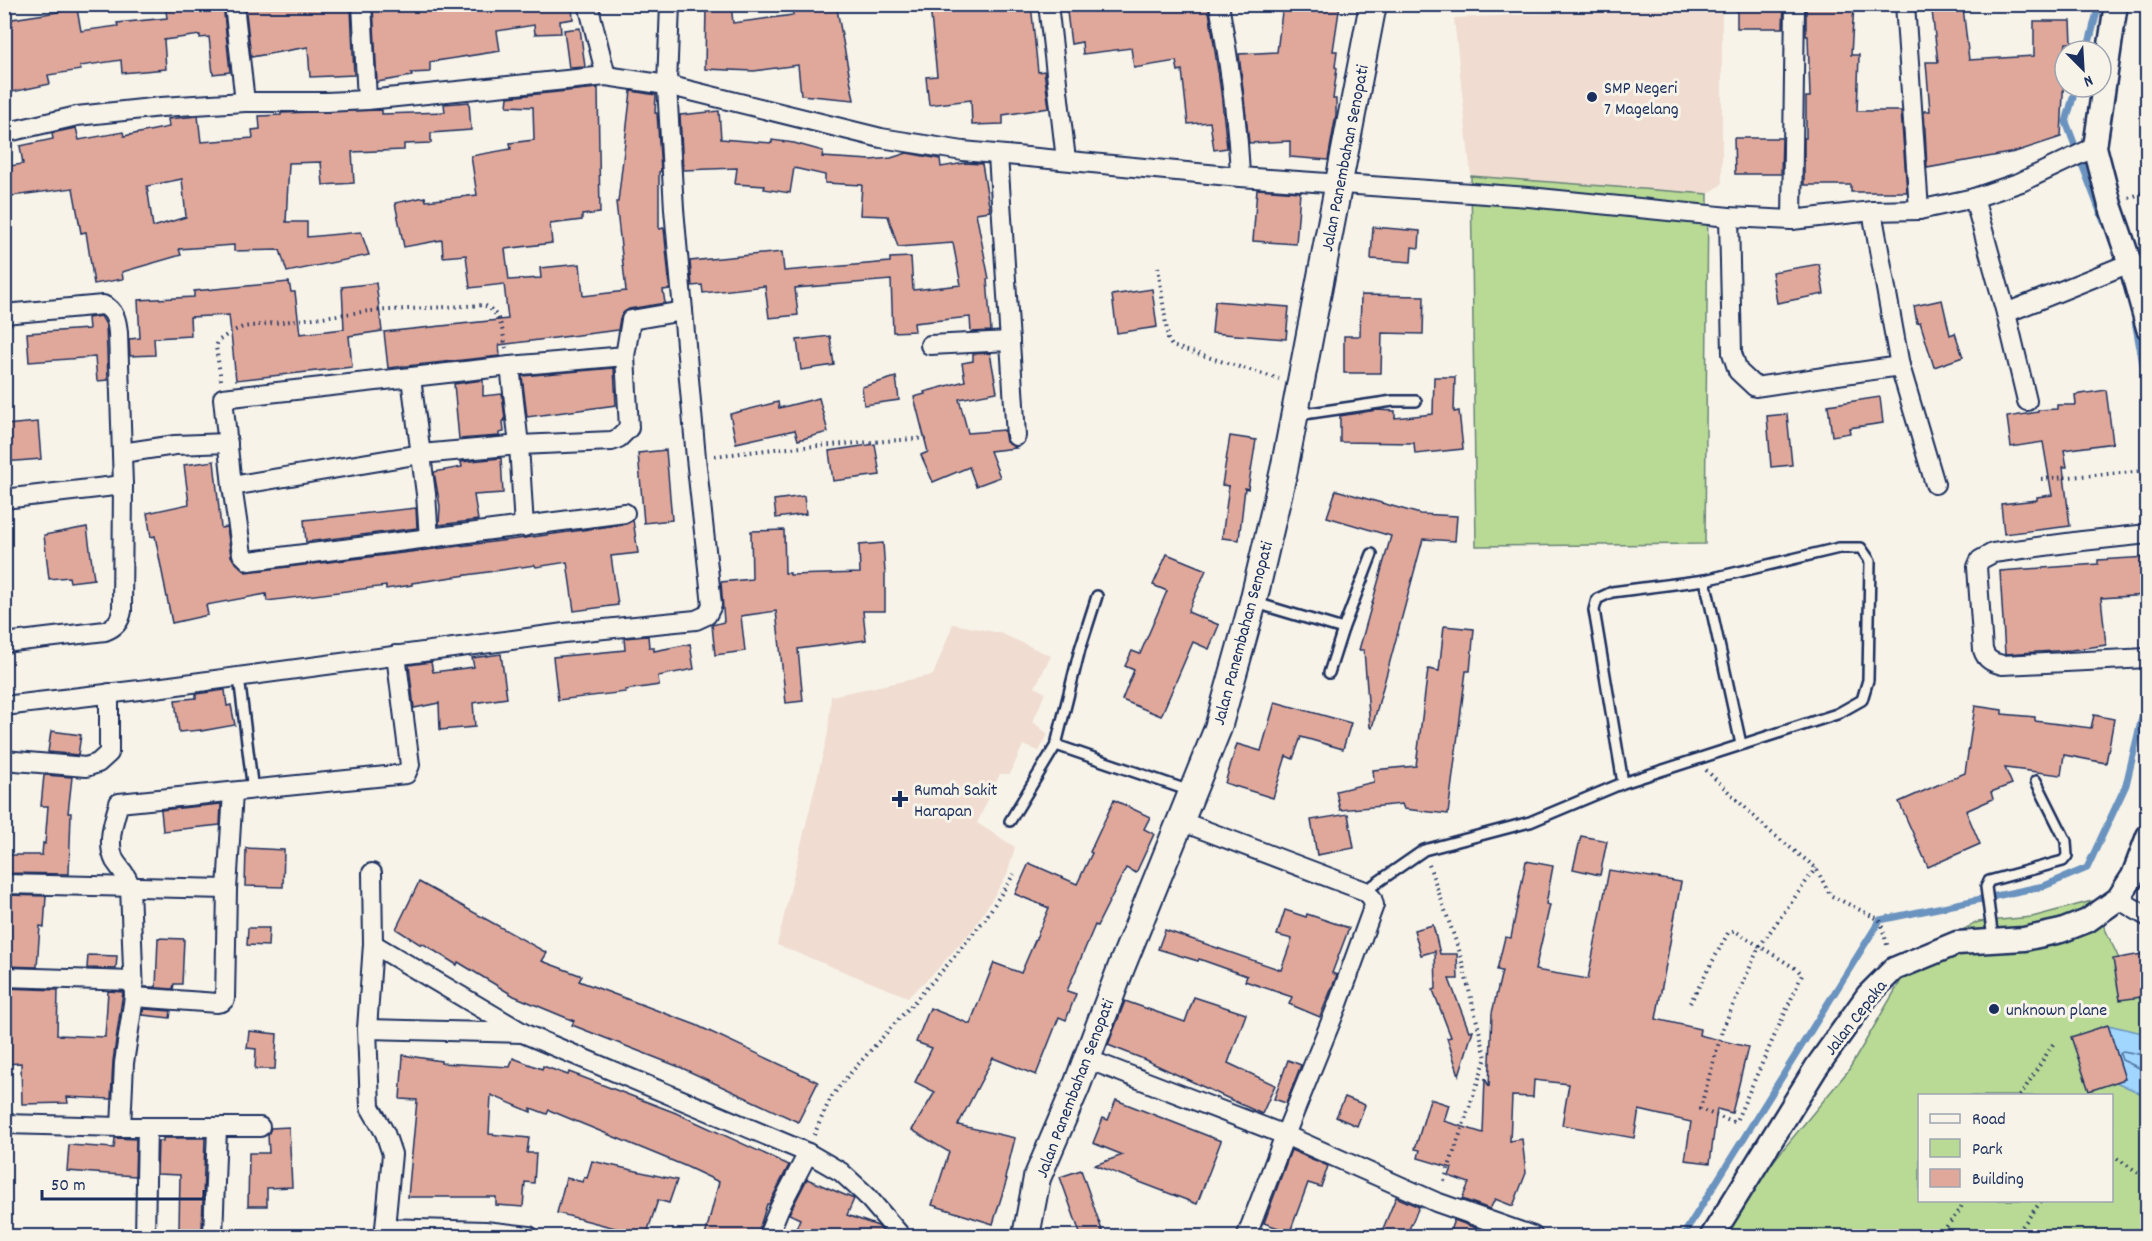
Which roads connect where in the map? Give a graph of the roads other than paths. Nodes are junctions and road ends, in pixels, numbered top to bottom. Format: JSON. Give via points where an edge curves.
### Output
{"nodes":[{"id":1,"x":234,"y":4,"type":"edge"},
{"id":2,"x":362,"y":4,"type":"edge"},
{"id":3,"x":588,"y":4,"type":"edge"},
{"id":4,"x":670,"y":4,"type":"edge"},
{"id":5,"x":1048,"y":4,"type":"edge"},
{"id":6,"x":1219,"y":4,"type":"edge"},
{"id":7,"x":1373,"y":4,"type":"edge"},
{"id":8,"x":1795,"y":4,"type":"edge"},
{"id":9,"x":1905,"y":4,"type":"edge"},
{"id":10,"x":2116,"y":4,"type":"edge"},
{"id":11,"x":606,"y":76,"type":"junction"},
{"id":12,"x":667,"y":85,"type":"junction"},
{"id":13,"x":367,"y":100,"type":"junction"},
{"id":14,"x":245,"y":102,"type":"junction"},
{"id":15,"x":4,"y":133,"type":"edge"},
{"id":16,"x":2095,"y":147,"type":"junction"},
{"id":17,"x":998,"y":155,"type":"junction"},
{"id":18,"x":1066,"y":160,"type":"junction"},
{"id":19,"x":1240,"y":177,"type":"junction"},
{"id":20,"x":1340,"y":183,"type":"junction"},
{"id":21,"x":1974,"y":198,"type":"junction"},
{"id":22,"x":1919,"y":210,"type":"junction"},
{"id":23,"x":1872,"y":211,"type":"junction"},
{"id":24,"x":1729,"y":217,"type":"junction"},
{"id":25,"x":1792,"y":220,"type":"junction"},
{"id":26,"x":2130,"y":263,"type":"junction"},
{"id":27,"x":683,"y":311,"type":"junction"},
{"id":28,"x":2006,"y":312,"type":"junction"},
{"id":29,"x":4,"y":314,"type":"edge"},
{"id":30,"x":2148,"y":328,"type":"edge"},
{"id":31,"x":1010,"y":340,"type":"junction"},
{"id":32,"x":930,"y":345,"type":"dead end"},
{"id":33,"x":625,"y":356,"type":"junction"},
{"id":34,"x":510,"y":366,"type":"junction"},
{"id":35,"x":1900,"y":366,"type":"junction"},
{"id":36,"x":411,"y":378,"type":"junction"},
{"id":37,"x":1416,"y":401,"type":"dead end"},
{"id":38,"x":2027,"y":401,"type":"dead end"},
{"id":39,"x":1295,"y":415,"type":"junction"},
{"id":40,"x":1017,"y":436,"type":"dead end"},
{"id":41,"x":228,"y":443,"type":"junction"},
{"id":42,"x":519,"y":445,"type":"junction"},
{"id":43,"x":122,"y":453,"type":"junction"},
{"id":44,"x":421,"y":454,"type":"junction"},
{"id":45,"x":1935,"y":484,"type":"dead end"},
{"id":46,"x":123,"y":485,"type":"junction"},
{"id":47,"x":232,"y":486,"type":"junction"},
{"id":48,"x":4,"y":499,"type":"edge"},
{"id":49,"x":625,"y":513,"type":"dead end"},
{"id":50,"x":524,"y":527,"type":"junction"},
{"id":51,"x":2148,"y":534,"type":"edge"},
{"id":52,"x":429,"y":539,"type":"junction"},
{"id":53,"x":1372,"y":554,"type":"dead end"},
{"id":54,"x":1705,"y":580,"type":"junction"},
{"id":55,"x":1097,"y":596,"type":"dead end"},
{"id":56,"x":1253,"y":602,"type":"junction"},
{"id":57,"x":1343,"y":629,"type":"junction"},
{"id":58,"x":4,"y":643,"type":"edge"},
{"id":59,"x":396,"y":656,"type":"junction"},
{"id":60,"x":2148,"y":658,"type":"edge"},
{"id":61,"x":1329,"y":673,"type":"dead end"},
{"id":62,"x":238,"y":677,"type":"junction"},
{"id":63,"x":109,"y":693,"type":"junction"},
{"id":64,"x":4,"y":706,"type":"edge"},
{"id":65,"x":1056,"y":744,"type":"junction"},
{"id":66,"x":1741,"y":744,"type":"junction"},
{"id":67,"x":4,"y":760,"type":"edge"},
{"id":68,"x":2036,"y":781,"type":"dead end"},
{"id":69,"x":1623,"y":783,"type":"junction"},
{"id":70,"x":253,"y":791,"type":"junction"},
{"id":71,"x":233,"y":792,"type":"junction"},
{"id":72,"x":1192,"y":792,"type":"junction"},
{"id":73,"x":1010,"y":821,"type":"dead end"},
{"id":74,"x":1180,"y":821,"type":"junction"},
{"id":75,"x":2148,"y":836,"type":"edge"},
{"id":76,"x":372,"y":873,"type":"dead end"},
{"id":77,"x":4,"y":884,"type":"edge"},
{"id":78,"x":130,"y":886,"type":"junction"},
{"id":79,"x":227,"y":889,"type":"junction"},
{"id":80,"x":1365,"y":891,"type":"junction"},
{"id":81,"x":2118,"y":899,"type":"junction"},
{"id":82,"x":2148,"y":917,"type":"edge"},
{"id":83,"x":1993,"y":939,"type":"junction"},
{"id":84,"x":373,"y":944,"type":"junction"},
{"id":85,"x":4,"y":976,"type":"edge"},
{"id":86,"x":134,"y":989,"type":"junction"},
{"id":87,"x":367,"y":1029,"type":"junction"},
{"id":88,"x":525,"y":1034,"type":"junction"},
{"id":89,"x":1087,"y":1059,"type":"junction"},
{"id":90,"x":4,"y":1124,"type":"edge"},
{"id":91,"x":121,"y":1127,"type":"junction"},
{"id":92,"x":147,"y":1127,"type":"junction"},
{"id":93,"x":260,"y":1127,"type":"dead end"},
{"id":94,"x":218,"y":1128,"type":"junction"},
{"id":95,"x":1285,"y":1135,"type":"junction"},
{"id":96,"x":808,"y":1153,"type":"junction"},
{"id":97,"x":385,"y":1232,"type":"edge"},
{"id":98,"x":145,"y":1236,"type":"edge"},
{"id":99,"x":213,"y":1236,"type":"edge"},
{"id":100,"x":529,"y":1236,"type":"edge"},
{"id":101,"x":768,"y":1236,"type":"edge"},
{"id":102,"x":901,"y":1236,"type":"edge"},
{"id":103,"x":1026,"y":1236,"type":"edge"},
{"id":104,"x":1246,"y":1236,"type":"edge"},
{"id":105,"x":1533,"y":1236,"type":"edge"},
{"id":106,"x":1712,"y":1236,"type":"edge"}],
"edges":[{"from":1,"to":14,"type":"street"},
{"from":2,"to":13,"type":"street"},
{"from":3,"to":11,"type":"street"},
{"from":4,"to":12,"type":"street"},
{"from":5,"to":18,"type":"street"},
{"from":6,"to":19,"type":"street"},
{"from":7,"to":20,"type":"main road","name":"Jalan Panembahan Senopati"},
{"from":8,"to":25,"type":"street"},
{"from":9,"to":22,"type":"street"},
{"from":10,"to":16,"type":"street"},
{"from":11,"to":12,"type":"street"},
{"from":11,"to":13,"type":"street"},
{"from":12,"to":17,"type":"street","via":[[880,138]]},
{"from":12,"to":27,"type":"street"},
{"from":13,"to":14,"type":"street"},
{"from":14,"to":15,"type":"street","via":[[77,116]]},
{"from":16,"to":21,"type":"street","via":[[2021,182]]},
{"from":16,"to":26,"type":"street"},
{"from":17,"to":18,"type":"street"},
{"from":17,"to":31,"type":"street"},
{"from":18,"to":19,"type":"street"},
{"from":19,"to":20,"type":"street"},
{"from":20,"to":24,"type":"street"},
{"from":20,"to":39,"type":"main road","name":"Jalan Panembahan Senopati"},
{"from":21,"to":22,"type":"street"},
{"from":21,"to":28,"type":"street"},
{"from":22,"to":23,"type":"street"},
{"from":23,"to":25,"type":"street"},
{"from":23,"to":35,"type":"street"},
{"from":24,"to":25,"type":"street"},
{"from":24,"to":35,"type":"street","via":[[1732,353],[1738,371],[1755,387]]},
{"from":26,"to":28,"type":"street"},
{"from":26,"to":30,"type":"street"},
{"from":27,"to":33,"type":"street","via":[[631,320]]},
{"from":27,"to":59,"type":"street","via":[[711,610],[702,619]]},
{"from":28,"to":38,"type":"street"},
{"from":29,"to":43,"type":"street","via":[[103,305],[114,314]]},
{"from":31,"to":32,"type":"street"},
{"from":31,"to":40,"type":"street"},
{"from":33,"to":34,"type":"street"},
{"from":33,"to":42,"type":"street","via":[[630,421],[625,433],[612,441]]},
{"from":34,"to":36,"type":"street"},
{"from":34,"to":42,"type":"street"},
{"from":35,"to":45,"type":"street"},
{"from":36,"to":41,"type":"street","via":[[223,398]]},
{"from":36,"to":44,"type":"street"},
{"from":37,"to":39,"type":"lane"},
{"from":39,"to":56,"type":"main road","name":"Jalan Panembahan Senopati"},
{"from":41,"to":43,"type":"street"},
{"from":41,"to":47,"type":"street"},
{"from":42,"to":44,"type":"street"},
{"from":42,"to":50,"type":"street"},
{"from":43,"to":46,"type":"street"},
{"from":44,"to":47,"type":"street"},
{"from":44,"to":52,"type":"street"},
{"from":46,"to":48,"type":"street"},
{"from":46,"to":58,"type":"street","via":[[122,611],[114,627]]},
{"from":47,"to":52,"type":"street","via":[[242,554],[249,561]]},
{"from":49,"to":50,"type":"street"},
{"from":50,"to":52,"type":"street"},
{"from":51,"to":60,"type":"street","via":[[1993,554],[1980,560],[1977,567],[1983,650],[1993,663]]},
{"from":53,"to":57,"type":"lane"},
{"from":54,"to":66,"type":"lane"},
{"from":54,"to":66,"type":"lane","via":[[1839,548],[1861,548],[1870,561],[1868,680],[1862,700],[1837,714]]},
{"from":54,"to":69,"type":"lane","via":[[1612,592],[1597,599],[1594,610]]},
{"from":55,"to":65,"type":"lane"},
{"from":56,"to":57,"type":"lane"},
{"from":56,"to":72,"type":"main road","name":"Jalan Panembahan Senopati","via":[[1218,728]]},
{"from":57,"to":61,"type":"lane"},
{"from":59,"to":62,"type":"street"},
{"from":59,"to":70,"type":"street","via":[[410,765],[406,774]]},
{"from":62,"to":63,"type":"street"},
{"from":62,"to":70,"type":"lane"},
{"from":63,"to":64,"type":"street"},
{"from":63,"to":67,"type":"street","via":[[109,753],[98,763],[86,767]]},
{"from":65,"to":72,"type":"lane"},
{"from":65,"to":73,"type":"lane"},
{"from":66,"to":69,"type":"lane"},
{"from":68,"to":83,"type":"lane","via":[[2066,841],[2067,856],[2063,861],[1989,881],[1986,888]]},
{"from":69,"to":80,"type":"lane","via":[[1530,822],[1424,850]]},
{"from":70,"to":71,"type":"street"},
{"from":71,"to":78,"type":"street","via":[[120,803],[111,841],[114,859]]},
{"from":71,"to":79,"type":"street"},
{"from":72,"to":74,"type":"main road","name":"Jalan Panembahan Senopati"},
{"from":74,"to":80,"type":"street"},
{"from":74,"to":89,"type":"main road","name":"Jalan Panembahan Senopati"},
{"from":75,"to":81,"type":"street","name":"Jalan Cepaka","via":[[2133,876]]},
{"from":76,"to":84,"type":"street"},
{"from":77,"to":78,"type":"street"},
{"from":78,"to":79,"type":"street"},
{"from":78,"to":86,"type":"street"},
{"from":79,"to":86,"type":"street","via":[[222,1002]]},
{"from":80,"to":95,"type":"street","via":[[1373,910]]},
{"from":81,"to":82,"type":"street"},
{"from":81,"to":83,"type":"street","name":"Jalan Cepaka","via":[[2087,921],[2061,931],[2025,939]]},
{"from":83,"to":106,"type":"street","name":"Jalan Cepaka","via":[[1957,943],[1894,969],[1868,995],[1816,1068]]},
{"from":84,"to":87,"type":"street"},
{"from":84,"to":88,"type":"street"},
{"from":85,"to":86,"type":"street"},
{"from":86,"to":91,"type":"street","via":[[124,1063]]},
{"from":87,"to":88,"type":"street"},
{"from":87,"to":97,"type":"street","via":[[370,1107],[392,1154]]},
{"from":88,"to":96,"type":"street"},
{"from":89,"to":95,"type":"street"},
{"from":89,"to":103,"type":"main road","name":"Jalan Panembahan Senopati","via":[[1037,1178]]},
{"from":90,"to":91,"type":"street"},
{"from":91,"to":92,"type":"street"},
{"from":92,"to":94,"type":"street"},
{"from":92,"to":98,"type":"street"},
{"from":93,"to":94,"type":"street"},
{"from":94,"to":99,"type":"street"},
{"from":95,"to":104,"type":"street"},
{"from":95,"to":105,"type":"street","via":[[1436,1202]]},
{"from":96,"to":101,"type":"street"},
{"from":96,"to":102,"type":"street","via":[[841,1172]]},
{"from":97,"to":100,"type":"street","via":[[485,1231]]}]}
